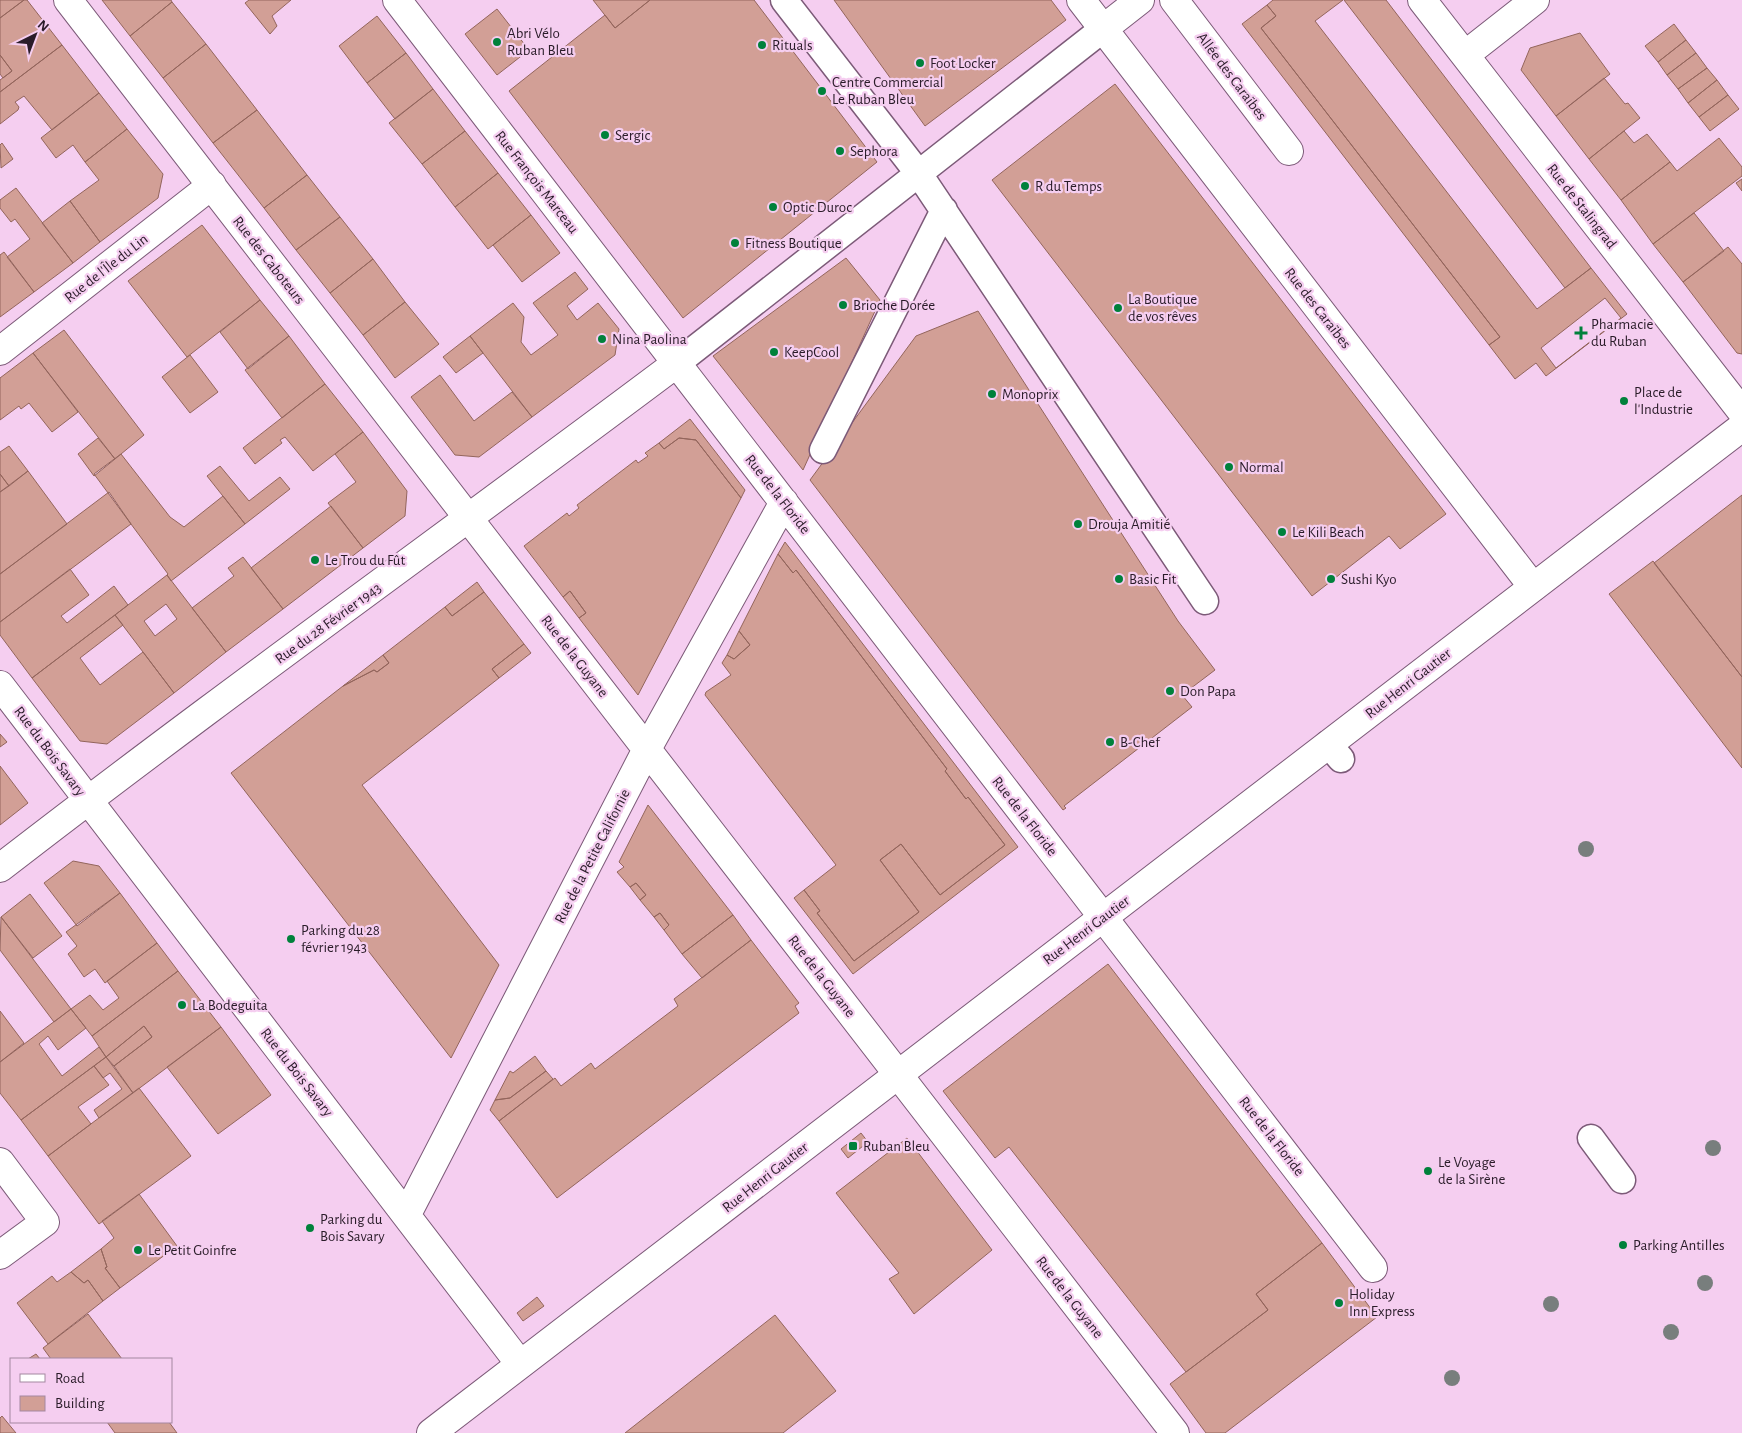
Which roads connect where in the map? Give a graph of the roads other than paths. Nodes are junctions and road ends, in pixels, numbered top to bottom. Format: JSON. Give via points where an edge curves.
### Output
{"nodes":[{"id":1,"x":68,"y":0,"type":"edge"},
{"id":2,"x":397,"y":0,"type":"edge"},
{"id":3,"x":784,"y":0,"type":"edge"},
{"id":4,"x":1082,"y":0,"type":"edge"},
{"id":5,"x":1140,"y":0,"type":"edge"},
{"id":6,"x":1174,"y":0,"type":"edge"},
{"id":7,"x":1422,"y":0,"type":"edge"},
{"id":8,"x":1535,"y":0,"type":"edge"},
{"id":9,"x":1094,"y":37,"type":"junction"},
{"id":10,"x":1465,"y":55,"type":"junction"},
{"id":11,"x":1289,"y":151,"type":"dead end"},
{"id":12,"x":919,"y":174,"type":"junction"},
{"id":13,"x":212,"y":185,"type":"junction"},
{"id":14,"x":944,"y":210,"type":"junction"},
{"id":15,"x":0,"y":351,"type":"edge"},
{"id":16,"x":676,"y":363,"type":"junction"},
{"id":17,"x":1742,"y":412,"type":"edge"},
{"id":18,"x":1742,"y":427,"type":"edge"},
{"id":19,"x":823,"y":450,"type":"dead end"},
{"id":20,"x":784,"y":502,"type":"junction"},
{"id":21,"x":469,"y":519,"type":"junction"},
{"id":22,"x":1533,"y":587,"type":"junction"},
{"id":23,"x":1205,"y":600,"type":"dead end"},
{"id":24,"x":0,"y":685,"type":"edge"},
{"id":25,"x":647,"y":749,"type":"junction"},
{"id":26,"x":87,"y":800,"type":"junction"},
{"id":27,"x":0,"y":868,"type":"edge"},
{"id":28,"x":1103,"y":917,"type":"junction"},
{"id":29,"x":898,"y":1075,"type":"junction"},
{"id":30,"x":1590,"y":1138,"type":"dead end"},
{"id":31,"x":0,"y":1162,"type":"edge"},
{"id":32,"x":1622,"y":1180,"type":"dead end"},
{"id":33,"x":407,"y":1214,"type":"junction"},
{"id":34,"x":0,"y":1256,"type":"edge"},
{"id":35,"x":1373,"y":1268,"type":"dead end"},
{"id":36,"x":520,"y":1364,"type":"junction"},
{"id":37,"x":430,"y":1433,"type":"edge"},
{"id":38,"x":1175,"y":1433,"type":"edge"}],
"edges":[{"from":1,"to":13,"type":"street","name":"Rue des Caboteurs"},
{"from":2,"to":16,"type":"street","name":"Rue François Marceau"},
{"from":3,"to":12,"type":"street"},
{"from":4,"to":9,"type":"street","name":"Rue des Caraïbes"},
{"from":5,"to":9,"type":"street"},
{"from":6,"to":11,"type":"street","name":"Allée des Caraïbes"},
{"from":7,"to":10,"type":"street","name":"Rue de Stalingrad"},
{"from":8,"to":10,"type":"street"},
{"from":9,"to":12,"type":"street","name":"Rue du 28 Février 1943"},
{"from":9,"to":22,"type":"street","name":"Rue des Caraïbes"},
{"from":10,"to":17,"type":"street","name":"Rue de Stalingrad"},
{"from":12,"to":14,"type":"street"},
{"from":12,"to":16,"type":"street","name":"Rue du 28 Février 1943"},
{"from":13,"to":15,"type":"street","name":"Rue de l'Île du Lin"},
{"from":13,"to":21,"type":"street","name":"Rue des Caboteurs"},
{"from":14,"to":19,"type":"street"},
{"from":14,"to":23,"type":"street"},
{"from":16,"to":20,"type":"street","name":"Rue de la Floride"},
{"from":16,"to":21,"type":"street","name":"Rue du 28 Février 1943"},
{"from":18,"to":22,"type":"street","name":"Rue Henri Gautier"},
{"from":20,"to":25,"type":"street","name":"Rue de la Petite Californie"},
{"from":20,"to":28,"type":"street","name":"Rue de la Floride"},
{"from":21,"to":25,"type":"street","name":"Rue de la Guyane"},
{"from":21,"to":26,"type":"street","name":"Rue du 28 Février 1943"},
{"from":22,"to":28,"type":"street","name":"Rue Henri Gautier","via":[[1334,752]]},
{"from":24,"to":26,"type":"street","name":"Rue du Bois Savary"},
{"from":25,"to":29,"type":"street","name":"Rue de la Guyane"},
{"from":25,"to":33,"type":"street","name":"Rue de la Petite Californie"},
{"from":26,"to":27,"type":"street","name":"Rue du 28 Février 1943"},
{"from":26,"to":33,"type":"street","name":"Rue du Bois Savary"},
{"from":28,"to":29,"type":"street","name":"Rue Henri Gautier"},
{"from":28,"to":35,"type":"street","name":"Rue de la Floride"},
{"from":29,"to":36,"type":"street","name":"Rue Henri Gautier"},
{"from":29,"to":38,"type":"street","name":"Rue de la Guyane"},
{"from":30,"to":32,"type":"street"},
{"from":31,"to":34,"type":"street","via":[[45,1222]]},
{"from":33,"to":36,"type":"street","name":"Rue du Bois Savary"},
{"from":36,"to":37,"type":"street","name":"Rue Henri Gautier"}]}
